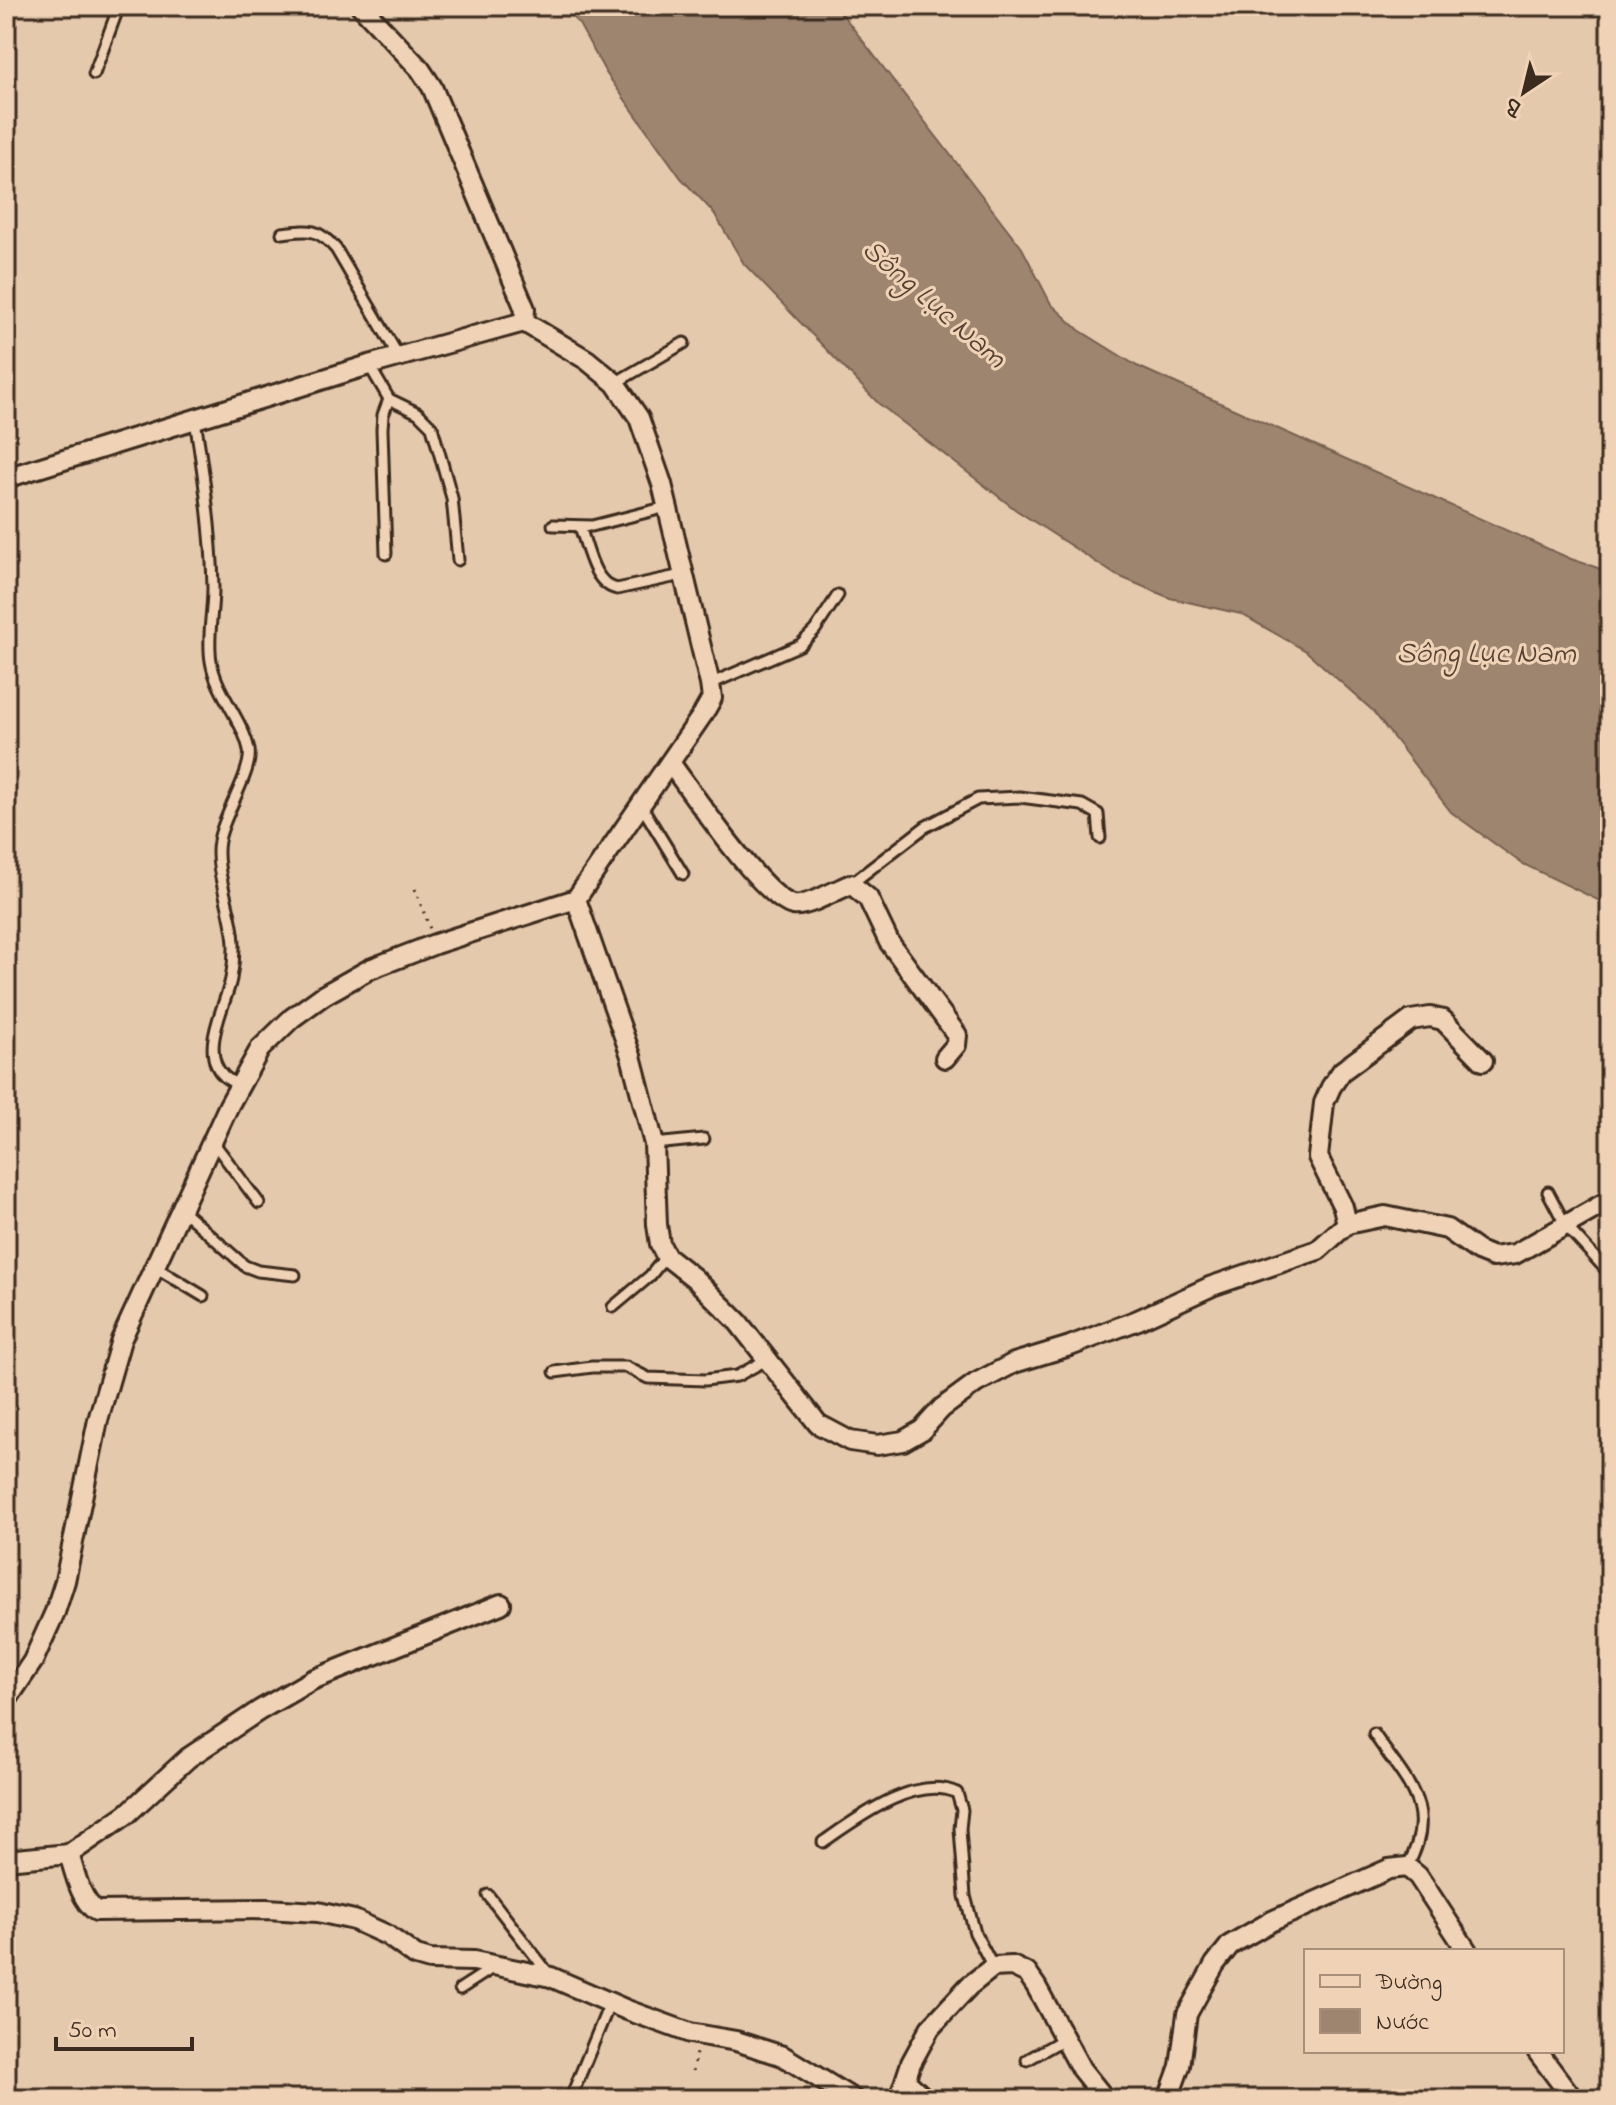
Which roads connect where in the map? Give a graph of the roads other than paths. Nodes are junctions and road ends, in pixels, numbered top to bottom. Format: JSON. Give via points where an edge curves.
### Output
{"nodes":[{"id":1,"x":119,"y":6,"type":"edge"},
{"id":2,"x":361,"y":6,"type":"edge"},
{"id":3,"x":94,"y":74,"type":"dead end"},
{"id":4,"x":282,"y":233,"type":"dead end"},
{"id":5,"x":524,"y":322,"type":"junction"},
{"id":6,"x":684,"y":343,"type":"dead end"},
{"id":7,"x":399,"y":357,"type":"junction"},
{"id":8,"x":369,"y":365,"type":"junction"},
{"id":9,"x":615,"y":383,"type":"junction"},
{"id":10,"x":389,"y":399,"type":"junction"},
{"id":11,"x":195,"y":420,"type":"junction"},
{"id":12,"x":6,"y":478,"type":"edge"},
{"id":13,"x":667,"y":507,"type":"junction"},
{"id":14,"x":553,"y":525,"type":"dead end"},
{"id":15,"x":580,"y":527,"type":"junction"},
{"id":16,"x":386,"y":554,"type":"dead end"},
{"id":17,"x":458,"y":560,"type":"dead end"},
{"id":18,"x":682,"y":575,"type":"junction"},
{"id":19,"x":838,"y":595,"type":"dead end"},
{"id":20,"x":710,"y":684,"type":"junction"},
{"id":21,"x":671,"y":764,"type":"junction"},
{"id":22,"x":641,"y":805,"type":"junction"},
{"id":23,"x":1100,"y":838,"type":"dead end"},
{"id":24,"x":683,"y":874,"type":"dead end"},
{"id":25,"x":851,"y":884,"type":"junction"},
{"id":26,"x":576,"y":899,"type":"junction"},
{"id":27,"x":945,"y":1058,"type":"dead end"},
{"id":28,"x":1483,"y":1061,"type":"dead end"},
{"id":29,"x":239,"y":1086,"type":"junction"},
{"id":30,"x":704,"y":1139,"type":"dead end"},
{"id":31,"x":213,"y":1142,"type":"junction"},
{"id":32,"x":654,"y":1144,"type":"junction"},
{"id":33,"x":1548,"y":1192,"type":"dead end"},
{"id":34,"x":1610,"y":1200,"type":"edge"},
{"id":35,"x":259,"y":1203,"type":"dead end"},
{"id":36,"x":181,"y":1209,"type":"junction"},
{"id":37,"x":1347,"y":1224,"type":"junction"},
{"id":38,"x":1566,"y":1226,"type":"junction"},
{"id":39,"x":666,"y":1256,"type":"junction"},
{"id":40,"x":155,"y":1267,"type":"junction"},
{"id":41,"x":1610,"y":1274,"type":"edge"},
{"id":42,"x":295,"y":1275,"type":"dead end"},
{"id":43,"x":203,"y":1296,"type":"dead end"},
{"id":44,"x":613,"y":1307,"type":"dead end"},
{"id":45,"x":768,"y":1359,"type":"junction"},
{"id":46,"x":555,"y":1372,"type":"dead end"},
{"id":47,"x":501,"y":1604,"type":"dead end"},
{"id":48,"x":6,"y":1701,"type":"edge"},
{"id":49,"x":1374,"y":1734,"type":"dead end"},
{"id":50,"x":823,"y":1842,"type":"dead end"},
{"id":51,"x":69,"y":1854,"type":"junction"},
{"id":52,"x":6,"y":1860,"type":"edge"},
{"id":53,"x":1407,"y":1867,"type":"junction"},
{"id":54,"x":488,"y":1895,"type":"dead end"},
{"id":55,"x":1466,"y":1949,"type":"edge"},
{"id":56,"x":497,"y":1966,"type":"junction"},
{"id":57,"x":993,"y":1967,"type":"junction"},
{"id":58,"x":551,"y":1977,"type":"junction"},
{"id":59,"x":460,"y":1989,"type":"dead end"},
{"id":60,"x":610,"y":2003,"type":"junction"},
{"id":61,"x":1064,"y":2039,"type":"junction"},
{"id":62,"x":1538,"y":2053,"type":"edge"},
{"id":63,"x":1027,"y":2060,"type":"dead end"},
{"id":64,"x":906,"y":2075,"type":"junction"},
{"id":65,"x":571,"y":2097,"type":"edge"},
{"id":66,"x":853,"y":2099,"type":"edge"},
{"id":67,"x":899,"y":2099,"type":"edge"},
{"id":68,"x":932,"y":2099,"type":"edge"},
{"id":69,"x":1105,"y":2099,"type":"edge"},
{"id":70,"x":1168,"y":2099,"type":"edge"},
{"id":71,"x":1573,"y":2099,"type":"edge"}],
"edges":[{"from":1,"to":3,"type":"lane"},
{"from":2,"to":5,"type":"street","via":[[432,87],[525,309]]},
{"from":4,"to":7,"type":"lane","via":[[313,230],[324,235]]},
{"from":5,"to":7,"type":"street"},
{"from":5,"to":9,"type":"street"},
{"from":6,"to":9,"type":"lane"},
{"from":7,"to":8,"type":"street"},
{"from":8,"to":10,"type":"lane"},
{"from":8,"to":11,"type":"street"},
{"from":9,"to":13,"type":"street","via":[[639,418]]},
{"from":10,"to":16,"type":"lane","via":[[382,429]]},
{"from":10,"to":17,"type":"lane","via":[[418,413],[432,427],[452,498]]},
{"from":11,"to":12,"type":"street"},
{"from":11,"to":29,"type":"lane","via":[[213,589],[211,662],[250,752],[219,840],[234,946],[231,980],[217,1019],[215,1063]]},
{"from":13,"to":15,"type":"lane"},
{"from":13,"to":18,"type":"street"},
{"from":14,"to":15,"type":"lane"},
{"from":15,"to":18,"type":"lane","via":[[607,587]]},
{"from":18,"to":20,"type":"street"},
{"from":19,"to":20,"type":"lane","via":[[800,645]]},
{"from":20,"to":21,"type":"street","via":[[712,698]]},
{"from":21,"to":22,"type":"street"},
{"from":21,"to":25,"type":"street","via":[[745,862],[784,899],[794,905],[805,903]]},
{"from":22,"to":24,"type":"lane"},
{"from":22,"to":26,"type":"street"},
{"from":23,"to":25,"type":"lane","via":[[1098,814],[1082,805],[1020,797],[978,799],[925,827]]},
{"from":25,"to":27,"type":"street","via":[[868,898],[889,942],[957,1035]]},
{"from":26,"to":29,"type":"street","via":[[370,969],[292,1018],[260,1049]]},
{"from":26,"to":32,"type":"street","via":[[631,1056]]},
{"from":28,"to":37,"type":"street","via":[[1443,1020],[1430,1017],[1411,1020],[1342,1071],[1324,1103],[1318,1157]]},
{"from":29,"to":31,"type":"street"},
{"from":30,"to":32,"type":"lane"},
{"from":31,"to":35,"type":"lane"},
{"from":31,"to":36,"type":"street"},
{"from":32,"to":39,"type":"street","via":[[657,1225]]},
{"from":33,"to":38,"type":"lane"},
{"from":34,"to":38,"type":"street"},
{"from":36,"to":40,"type":"street"},
{"from":36,"to":42,"type":"lane","via":[[245,1266]]},
{"from":37,"to":38,"type":"street","via":[[1385,1216],[1447,1229],[1493,1257],[1515,1254]]},
{"from":37,"to":45,"type":"street","via":[[1318,1250],[1014,1363],[976,1383],[903,1441],[877,1445],[835,1435],[818,1424]]},
{"from":38,"to":41,"type":"lane"},
{"from":39,"to":44,"type":"lane"},
{"from":39,"to":45,"type":"street","via":[[738,1322]]},
{"from":40,"to":43,"type":"lane"},
{"from":40,"to":48,"type":"street","via":[[121,1340],[55,1612],[33,1661]]},
{"from":45,"to":46,"type":"lane","via":[[737,1376],[705,1380],[648,1378],[626,1367]]},
{"from":47,"to":51,"type":"street","via":[[312,1680],[260,1710],[188,1758],[127,1814]]},
{"from":49,"to":53,"type":"lane","via":[[1419,1802],[1418,1847]]},
{"from":50,"to":57,"type":"lane","via":[[872,1808],[918,1790],[947,1788],[957,1793],[965,1896],[975,1933]]},
{"from":51,"to":52,"type":"street"},
{"from":51,"to":56,"type":"street","via":[[88,1905],[96,1911],[318,1912],[354,1920],[416,1956]]},
{"from":53,"to":55,"type":"street"},
{"from":53,"to":70,"type":"street","via":[[1376,1874],[1230,1945],[1187,2014],[1180,2066]]},
{"from":54,"to":58,"type":"lane"},
{"from":56,"to":58,"type":"street"},
{"from":56,"to":59,"type":"lane"},
{"from":57,"to":61,"type":"street","via":[[1012,1966],[1027,1973]]},
{"from":57,"to":64,"type":"street","via":[[930,2028]]},
{"from":58,"to":60,"type":"street"},
{"from":60,"to":65,"type":"lane"},
{"from":60,"to":66,"type":"street","via":[[690,2033],[783,2056]]},
{"from":61,"to":63,"type":"lane"},
{"from":61,"to":69,"type":"street"},
{"from":62,"to":71,"type":"street"},
{"from":64,"to":67,"type":"street"},
{"from":64,"to":68,"type":"lane"}]}
